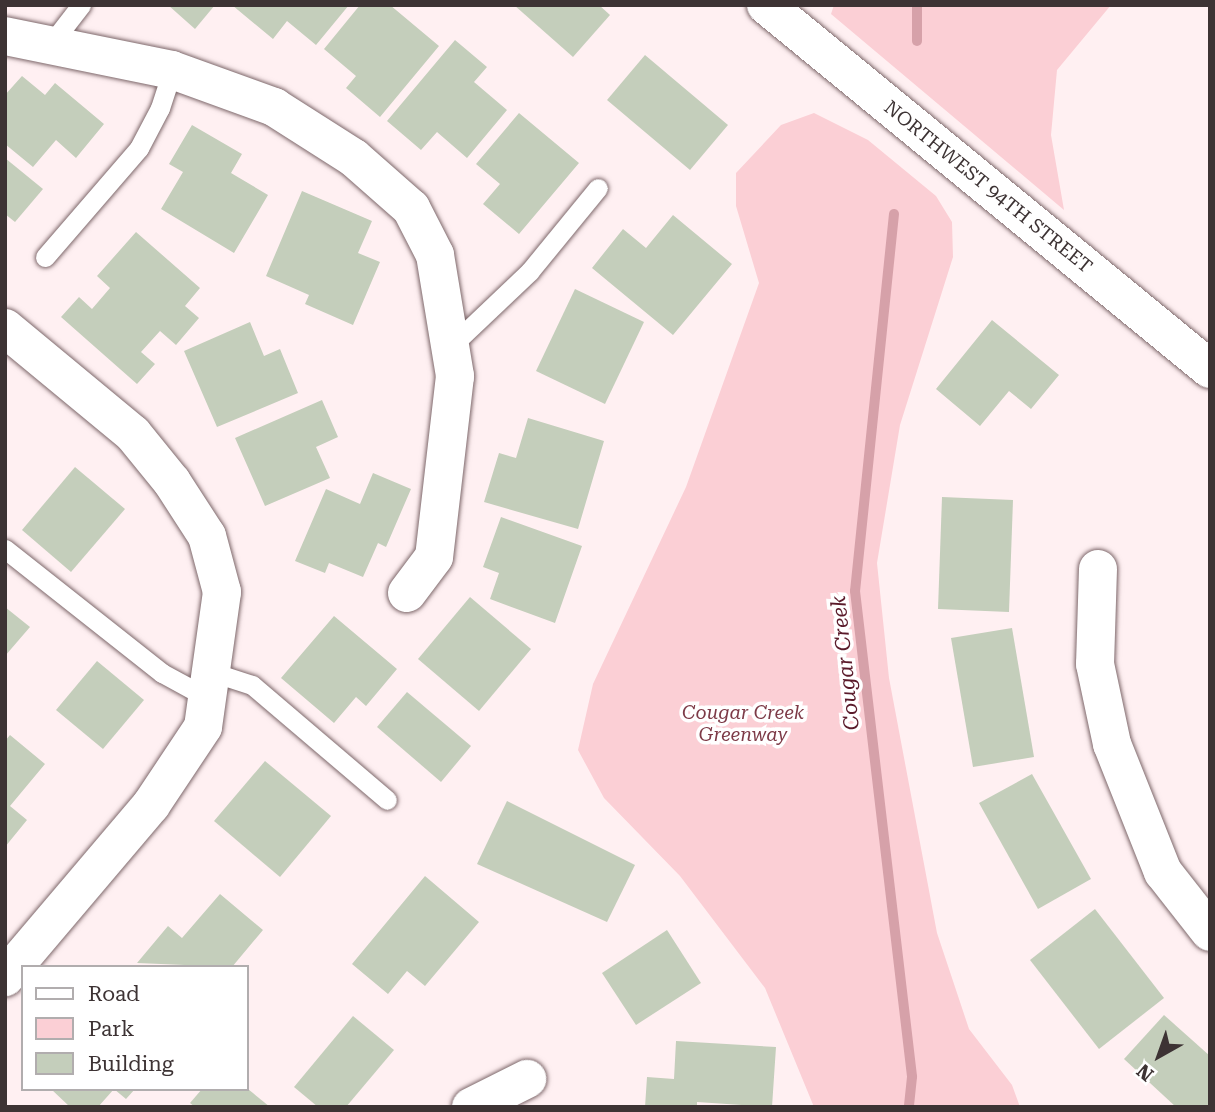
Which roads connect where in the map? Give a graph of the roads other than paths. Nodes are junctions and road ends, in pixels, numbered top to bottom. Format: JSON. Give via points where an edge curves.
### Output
{"nodes":[{"id":1,"x":81,"y":5,"type":"edge"},
{"id":2,"x":766,"y":5,"type":"edge"},
{"id":3,"x":5,"y":36,"type":"edge"},
{"id":4,"x":50,"y":45,"type":"junction"},
{"id":5,"x":172,"y":71,"type":"junction"},
{"id":6,"x":598,"y":188,"type":"dead end"},
{"id":7,"x":45,"y":257,"type":"dead end"},
{"id":8,"x":5,"y":328,"type":"edge"},
{"id":9,"x":450,"y":347,"type":"junction"},
{"id":10,"x":1210,"y":369,"type":"edge"},
{"id":11,"x":5,"y":548,"type":"edge"},
{"id":12,"x":1097,"y":569,"type":"dead end"},
{"id":13,"x":407,"y":593,"type":"dead end"},
{"id":14,"x":210,"y":685,"type":"junction"},
{"id":15,"x":387,"y":800,"type":"dead end"},
{"id":16,"x":1210,"y":932,"type":"edge"},
{"id":17,"x":5,"y":977,"type":"edge"},
{"id":18,"x":527,"y":1079,"type":"dead end"},
{"id":19,"x":471,"y":1107,"type":"edge"}],
"edges":[{"from":1,"to":4,"type":"lane"},
{"from":2,"to":10,"type":"street","name":"NORTHWEST 94TH STREET"},
{"from":3,"to":4,"type":"street"},
{"from":4,"to":5,"type":"street"},
{"from":5,"to":7,"type":"lane","via":[[160,108],[139,148]]},
{"from":5,"to":9,"type":"street","via":[[274,107],[354,158],[411,208],[435,256]]},
{"from":6,"to":9,"type":"lane","via":[[530,271]]},
{"from":8,"to":14,"type":"street","via":[[133,434],[207,536],[222,592]]},
{"from":9,"to":13,"type":"street","via":[[455,376],[437,541],[434,557]]},
{"from":11,"to":14,"type":"lane","via":[[162,673]]},
{"from":12,"to":16,"type":"street","via":[[1095,664],[1112,744],[1163,872]]},
{"from":14,"to":15,"type":"lane","via":[[252,685]]},
{"from":14,"to":17,"type":"street","via":[[203,727],[151,805]]},
{"from":18,"to":19,"type":"street"}]}
